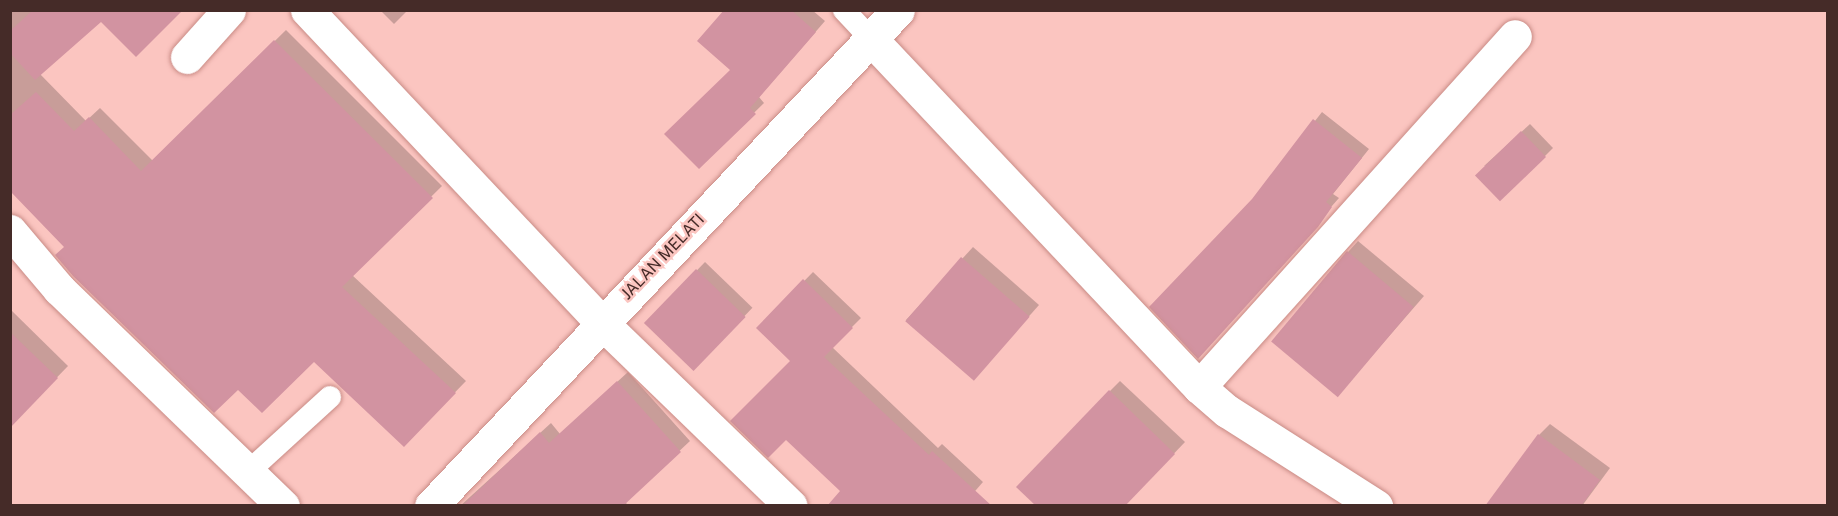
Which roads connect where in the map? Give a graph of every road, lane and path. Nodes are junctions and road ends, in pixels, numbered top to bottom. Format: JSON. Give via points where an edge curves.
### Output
{"nodes":[{"id":1,"x":229,"y":10,"type":"edge"},
{"id":2,"x":307,"y":10,"type":"edge"},
{"id":3,"x":844,"y":10,"type":"edge"},
{"id":4,"x":898,"y":10,"type":"edge"},
{"id":5,"x":1515,"y":36,"type":"dead end"},
{"id":6,"x":871,"y":39,"type":"junction"},
{"id":7,"x":187,"y":57,"type":"dead end"},
{"id":8,"x":10,"y":231,"type":"edge"},
{"id":9,"x":601,"y":322,"type":"junction"},
{"id":10,"x":1199,"y":387,"type":"junction"},
{"id":11,"x":330,"y":397,"type":"dead end"},
{"id":12,"x":248,"y":472,"type":"junction"},
{"id":13,"x":283,"y":506,"type":"edge"},
{"id":14,"x":431,"y":506,"type":"edge"},
{"id":15,"x":790,"y":506,"type":"edge"},
{"id":16,"x":1376,"y":506,"type":"edge"}],
"edges":[{"from":1,"to":7,"type":"street"},
{"from":2,"to":9,"type":"street"},
{"from":3,"to":6,"type":"lane"},
{"from":4,"to":6,"type":"street","name":"JALAN MELATI"},
{"from":5,"to":10,"type":"street"},
{"from":6,"to":9,"type":"street","name":"JALAN MELATI"},
{"from":6,"to":10,"type":"street"},
{"from":8,"to":12,"type":"street","via":[[59,289]]},
{"from":9,"to":14,"type":"street","name":"JALAN MELATI"},
{"from":9,"to":15,"type":"street"},
{"from":10,"to":16,"type":"street","via":[[1227,411]]},
{"from":11,"to":12,"type":"lane"},
{"from":12,"to":13,"type":"street"}]}
